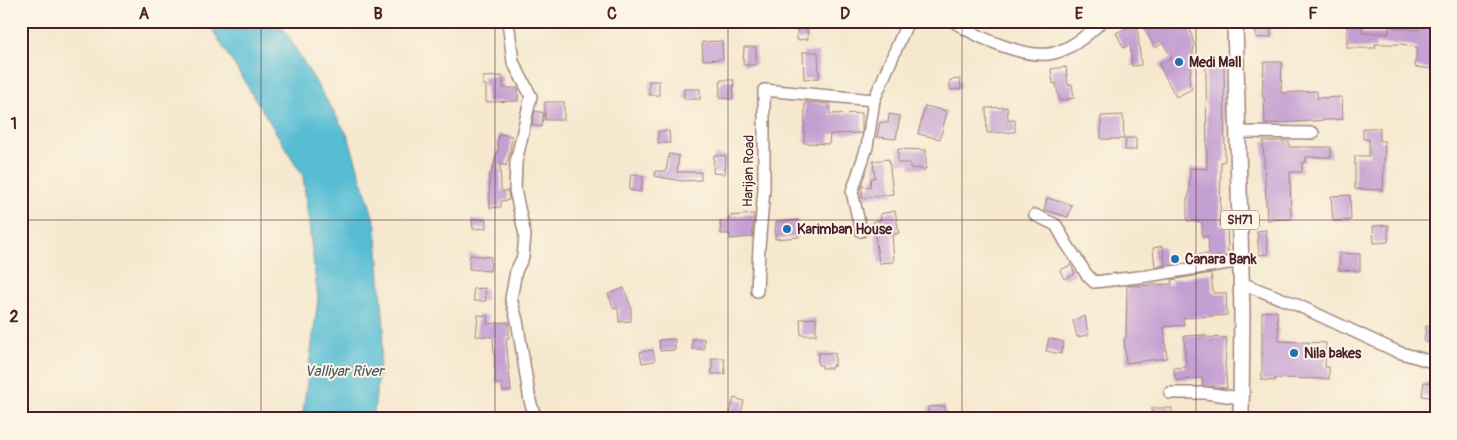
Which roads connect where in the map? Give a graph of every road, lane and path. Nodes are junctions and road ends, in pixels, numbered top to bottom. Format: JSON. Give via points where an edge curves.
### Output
{"nodes":[{"id":1,"x":508,"y":21,"type":"edge"},
{"id":2,"x":908,"y":21,"type":"edge"},
{"id":3,"x":953,"y":21,"type":"edge"},
{"id":4,"x":1102,"y":21,"type":"edge"},
{"id":5,"x":1235,"y":21,"type":"edge"},
{"id":6,"x":874,"y":100,"type":"junction"},
{"id":7,"x":1238,"y":132,"type":"junction"},
{"id":8,"x":1313,"y":133,"type":"dead end"},
{"id":9,"x":1035,"y":216,"type":"dead end"},
{"id":10,"x":861,"y":231,"type":"dead end"},
{"id":11,"x":1240,"y":261,"type":"junction"},
{"id":12,"x":1241,"y":283,"type":"junction"},
{"id":13,"x":757,"y":292,"type":"dead end"},
{"id":14,"x":1436,"y":363,"type":"edge"},
{"id":15,"x":1170,"y":393,"type":"dead end"},
{"id":16,"x":1241,"y":398,"type":"junction"},
{"id":17,"x":536,"y":419,"type":"edge"},
{"id":18,"x":1241,"y":419,"type":"edge"}],
"edges":[{"from":1,"to":17,"type":"street","via":[[513,62],[531,96],[516,162],[515,190],[525,235],[511,299]]},
{"from":2,"to":6,"type":"street"},
{"from":3,"to":4,"type":"street","via":[[968,32],[1024,53],[1054,53],[1084,38]]},
{"from":5,"to":7,"type":"main road","number":"SH71"},
{"from":6,"to":10,"type":"street","via":[[867,147],[852,192]]},
{"from":6,"to":13,"type":"street","name":"Harijan Road","via":[[764,90],[764,189]]},
{"from":7,"to":8,"type":"street"},
{"from":7,"to":11,"type":"main road","number":"SH71"},
{"from":9,"to":11,"type":"street","via":[[1056,225],[1094,282]]},
{"from":11,"to":12,"type":"main road","number":"SH71"},
{"from":12,"to":14,"type":"street","via":[[1295,304],[1398,352]]},
{"from":12,"to":16,"type":"main road","number":"SH71"},
{"from":15,"to":16,"type":"street"},
{"from":16,"to":18,"type":"main road","number":"SH71"}]}
